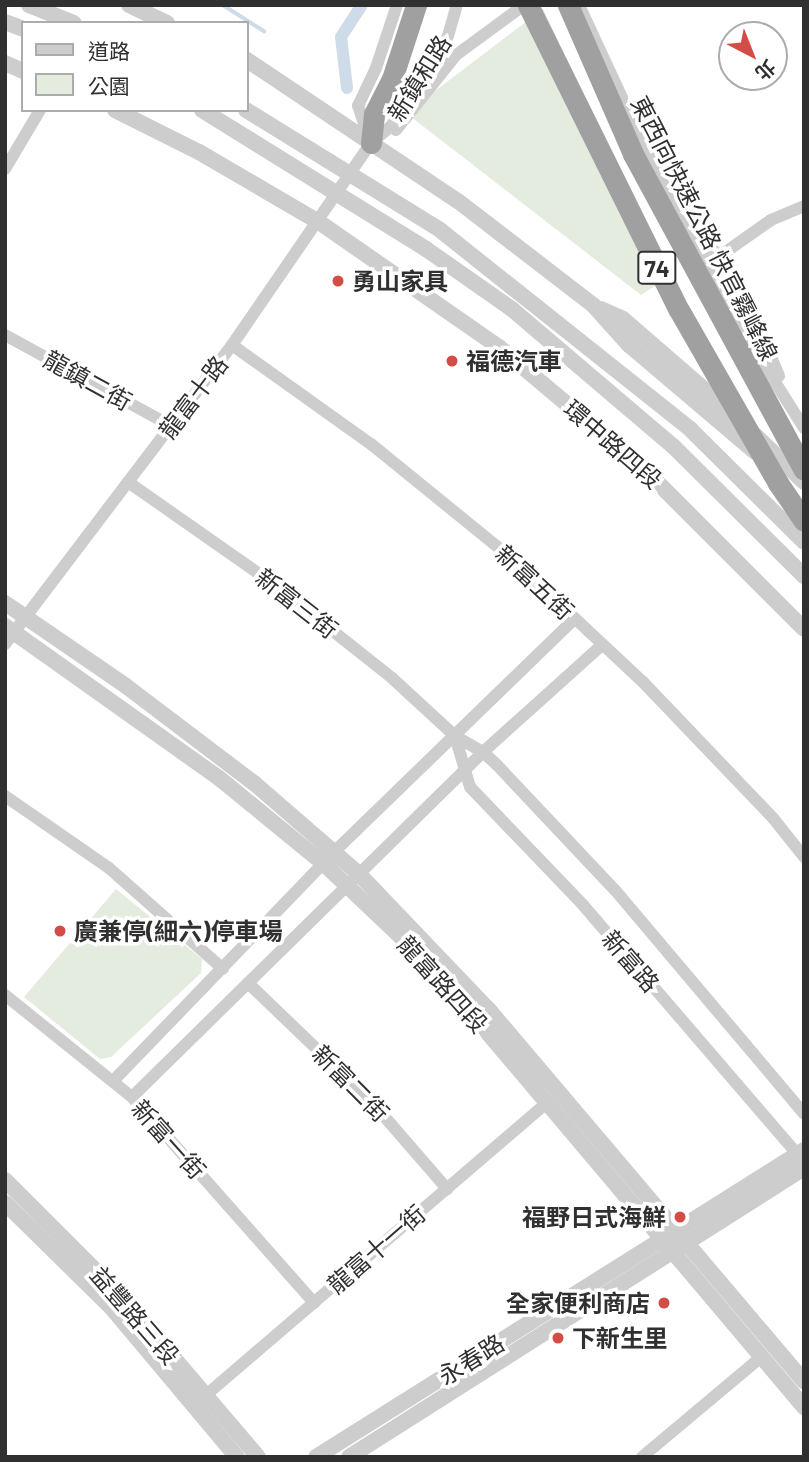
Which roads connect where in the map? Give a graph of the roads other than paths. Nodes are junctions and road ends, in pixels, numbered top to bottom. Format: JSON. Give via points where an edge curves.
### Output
{"nodes":[{"id":1,"x":29,"y":5,"type":"edge"},
{"id":2,"x":129,"y":5,"type":"edge"},
{"id":3,"x":397,"y":5,"type":"edge"},
{"id":4,"x":416,"y":5,"type":"edge"},
{"id":5,"x":457,"y":5,"type":"edge"},
{"id":6,"x":526,"y":5,"type":"edge"},
{"id":7,"x":568,"y":5,"type":"edge"},
{"id":8,"x":579,"y":5,"type":"edge"},
{"id":9,"x":69,"y":21,"type":"edge"},
{"id":10,"x":163,"y":21,"type":"edge"},
{"id":11,"x":248,"y":61,"type":"edge"},
{"id":12,"x":5,"y":63,"type":"edge"},
{"id":13,"x":21,"y":70,"type":"edge"},
{"id":14,"x":248,"y":111,"type":"edge"},
{"id":15,"x":39,"y":112,"type":"edge"},
{"id":16,"x":119,"y":112,"type":"edge"},
{"id":17,"x":205,"y":112,"type":"edge"},
{"id":18,"x":370,"y":143,"type":"junction"},
{"id":19,"x":5,"y":169,"type":"edge"},
{"id":20,"x":351,"y":173,"type":"junction"},
{"id":21,"x":337,"y":195,"type":"junction"},
{"id":22,"x":804,"y":206,"type":"edge"},
{"id":23,"x":319,"y":222,"type":"junction"},
{"id":24,"x":692,"y":231,"type":"junction"},
{"id":25,"x":720,"y":256,"type":"junction"},
{"id":26,"x":593,"y":305,"type":"junction"},
{"id":27,"x":5,"y":335,"type":"edge"},
{"id":28,"x":232,"y":345,"type":"junction"},
{"id":29,"x":784,"y":393,"type":"junction"},
{"id":30,"x":171,"y":426,"type":"junction"},
{"id":31,"x":804,"y":428,"type":"edge"},
{"id":32,"x":804,"y":470,"type":"edge"},
{"id":33,"x":128,"y":482,"type":"junction"},
{"id":34,"x":804,"y":482,"type":"edge"},
{"id":35,"x":804,"y":501,"type":"edge"},
{"id":36,"x":804,"y":521,"type":"edge"},
{"id":37,"x":804,"y":542,"type":"edge"},
{"id":38,"x":804,"y":576,"type":"edge"},
{"id":39,"x":5,"y":603,"type":"edge"},
{"id":40,"x":26,"y":616,"type":"junction"},
{"id":41,"x":574,"y":618,"type":"junction"},
{"id":42,"x":804,"y":629,"type":"edge"},
{"id":43,"x":8,"y":634,"type":"edge"},
{"id":44,"x":603,"y":645,"type":"junction"},
{"id":45,"x":455,"y":736,"type":"junction"},
{"id":46,"x":483,"y":752,"type":"junction"},
{"id":47,"x":466,"y":770,"type":"junction"},
{"id":48,"x":5,"y":796,"type":"edge"},
{"id":49,"x":335,"y":851,"type":"junction"},
{"id":50,"x":804,"y":857,"type":"edge"},
{"id":51,"x":323,"y":863,"type":"junction"},
{"id":52,"x":354,"y":880,"type":"junction"},
{"id":53,"x":223,"y":969,"type":"junction"},
{"id":54,"x":248,"y":983,"type":"junction"},
{"id":55,"x":5,"y":995,"type":"edge"},
{"id":56,"x":114,"y":1080,"type":"junction"},
{"id":57,"x":132,"y":1097,"type":"junction"},
{"id":58,"x":547,"y":1103,"type":"junction"},
{"id":59,"x":804,"y":1114,"type":"edge"},
{"id":60,"x":802,"y":1158,"type":"edge"},
{"id":61,"x":5,"y":1180,"type":"edge"},
{"id":62,"x":447,"y":1189,"type":"junction"},
{"id":63,"x":5,"y":1203,"type":"edge"},
{"id":64,"x":673,"y":1241,"type":"junction"},
{"id":65,"x":314,"y":1303,"type":"junction"},
{"id":66,"x":761,"y":1357,"type":"junction"},
{"id":67,"x":804,"y":1382,"type":"edge"},
{"id":68,"x":206,"y":1395,"type":"junction"},
{"id":69,"x":804,"y":1407,"type":"edge"},
{"id":70,"x":237,"y":1457,"type":"edge"},
{"id":71,"x":258,"y":1457,"type":"edge"},
{"id":72,"x":316,"y":1457,"type":"edge"},
{"id":73,"x":349,"y":1457,"type":"edge"},
{"id":74,"x":642,"y":1457,"type":"edge"}],
"edges":[{"from":1,"to":9,"type":"street"},
{"from":2,"to":10,"type":"street"},
{"from":3,"to":18,"type":"street","via":[[358,106]]},
{"from":4,"to":18,"type":"highway","via":[[392,79],[374,114]]},
{"from":5,"to":18,"type":"street","name":"新鎮和路","via":[[442,47],[410,100],[391,126]]},
{"from":6,"to":18,"type":"street","via":[[456,55],[399,129]]},
{"from":6,"to":36,"type":"highway","number":"74","bridge":true,"via":[[679,310]]},
{"from":7,"to":32,"type":"highway","name":"東西向快速公路 快官霧峰線","number":"74","via":[[633,154]]},
{"from":8,"to":24,"type":"street","via":[[657,173]]},
{"from":11,"to":18,"type":"street"},
{"from":12,"to":13,"type":"street"},
{"from":14,"to":20,"type":"street"},
{"from":15,"to":19,"type":"street"},
{"from":16,"to":23,"type":"street","name":"環中路四段","via":[[199,152]]},
{"from":17,"to":21,"type":"street","name":"環中路四段"},
{"from":18,"to":20,"type":"street","name":"龍富十路"},
{"from":18,"to":26,"type":"street","via":[[458,201]]},
{"from":20,"to":21,"type":"street","name":"龍富十路"},
{"from":20,"to":37,"type":"street","via":[[440,230],[606,360],[691,430]]},
{"from":21,"to":23,"type":"street","name":"龍富十路"},
{"from":21,"to":38,"type":"street","name":"環中路四段","via":[[426,249],[544,335],[673,446]]},
{"from":22,"to":25,"type":"street","via":[[771,220]]},
{"from":23,"to":28,"type":"street","name":"龍富十路"},
{"from":23,"to":42,"type":"street","name":"環中路四段","via":[[499,347],[646,471]]},
{"from":24,"to":25,"type":"street"},
{"from":24,"to":29,"type":"street","via":[[756,352]]},
{"from":25,"to":29,"type":"street","via":[[750,303]]},
{"from":26,"to":34,"type":"street","via":[[623,319],[685,370]]},
{"from":26,"to":35,"type":"street","via":[[629,345],[702,404]]},
{"from":27,"to":30,"type":"street","name":"龍鎮二街"},
{"from":28,"to":30,"type":"street","name":"龍富十路"},
{"from":28,"to":41,"type":"street","name":"新富五街","via":[[371,444],[505,554]]},
{"from":29,"to":31,"type":"street"},
{"from":30,"to":33,"type":"street","name":"龍富十路"},
{"from":33,"to":40,"type":"street","name":"龍富十路"},
{"from":33,"to":45,"type":"street","name":"新富三街","via":[[271,582],[392,678]]},
{"from":39,"to":40,"type":"street","name":"龍富路四段"},
{"from":40,"to":43,"type":"street","name":"龍富十路"},
{"from":40,"to":49,"type":"street","name":"龍富路四段","via":[[137,694]]},
{"from":41,"to":44,"type":"street","name":"新富五街"},
{"from":41,"to":45,"type":"street"},
{"from":43,"to":51,"type":"street","name":"龍富路四段","via":[[219,778]]},
{"from":44,"to":46,"type":"street"},
{"from":44,"to":50,"type":"street","name":"新富五街","via":[[763,808]]},
{"from":45,"to":46,"type":"street","name":"新富路"},
{"from":45,"to":47,"type":"street","name":"新富路"},
{"from":45,"to":49,"type":"street"},
{"from":46,"to":47,"type":"street"},
{"from":46,"to":59,"type":"street","name":"新富路","via":[[615,890]]},
{"from":47,"to":52,"type":"street"},
{"from":47,"to":60,"type":"street","name":"新富路","via":[[470,787],[583,905]]},
{"from":48,"to":53,"type":"street","via":[[109,868]]},
{"from":49,"to":51,"type":"street"},
{"from":49,"to":52,"type":"street","name":"龍富路四段"},
{"from":51,"to":52,"type":"street","name":"龍富路四段"},
{"from":51,"to":53,"type":"street"},
{"from":52,"to":54,"type":"street"},
{"from":52,"to":58,"type":"street","name":"龍富路四段"},
{"from":52,"to":64,"type":"street","name":"龍富路四段","via":[[489,1010]]},
{"from":53,"to":56,"type":"street"},
{"from":54,"to":57,"type":"street"},
{"from":54,"to":62,"type":"street","name":"新富二街","via":[[370,1100]]},
{"from":55,"to":56,"type":"street","name":"新富一街"},
{"from":56,"to":57,"type":"street","name":"新富一街"},
{"from":57,"to":65,"type":"street","name":"新富一街"},
{"from":58,"to":62,"type":"street","name":"龍富十一街"},
{"from":58,"to":64,"type":"street","name":"龍富路四段"},
{"from":60,"to":64,"type":"street","name":"永春路"},
{"from":61,"to":68,"type":"street","name":"益豐路三段","via":[[121,1296]]},
{"from":62,"to":65,"type":"street","name":"龍富十一街"},
{"from":63,"to":70,"type":"street","name":"益豐路三段","via":[[111,1307]]},
{"from":64,"to":66,"type":"street","name":"龍富路四段"},
{"from":64,"to":67,"type":"street","name":"龍富路四段"},
{"from":64,"to":72,"type":"street","name":"永春路"},
{"from":64,"to":73,"type":"street","name":"永春路"},
{"from":65,"to":68,"type":"street","name":"龍富十一街"},
{"from":66,"to":69,"type":"street","name":"龍富路四段"},
{"from":66,"to":74,"type":"street"},
{"from":68,"to":71,"type":"street","name":"益豐路三段"}]}
